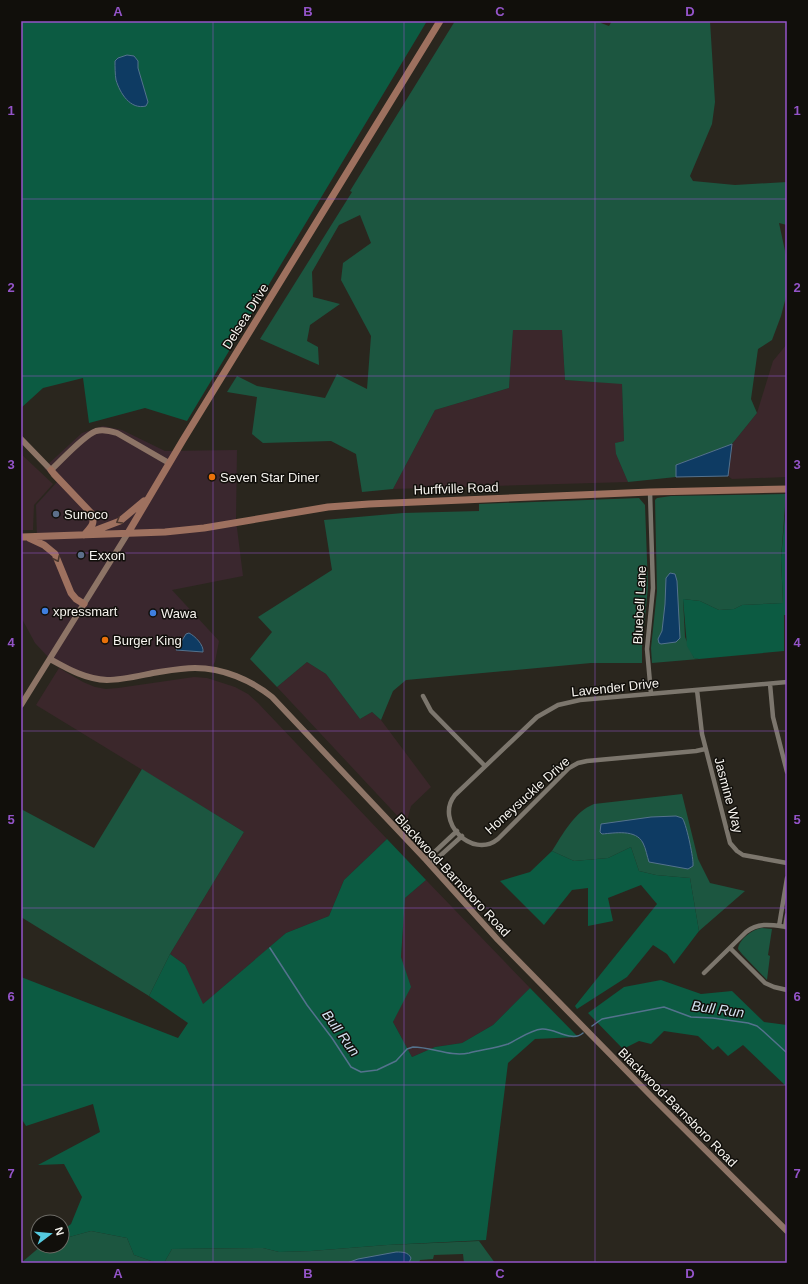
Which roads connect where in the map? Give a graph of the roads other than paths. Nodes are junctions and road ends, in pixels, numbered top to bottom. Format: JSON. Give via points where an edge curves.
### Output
{"nodes":[{"id":1,"x":440,"y":21,"type":"edge"},
{"id":2,"x":21,"y":439,"type":"edge"},
{"id":3,"x":169,"y":463,"type":"junction"},
{"id":4,"x":51,"y":470,"type":"junction"},
{"id":5,"x":787,"y":489,"type":"edge"},
{"id":6,"x":650,"y":492,"type":"junction"},
{"id":7,"x":148,"y":497,"type":"junction"},
{"id":8,"x":128,"y":533,"type":"junction"},
{"id":9,"x":84,"y":535,"type":"junction"},
{"id":10,"x":24,"y":537,"type":"edge"},
{"id":11,"x":84,"y":604,"type":"junction"},
{"id":12,"x":50,"y":659,"type":"junction"},
{"id":13,"x":787,"y":682,"type":"edge"},
{"id":14,"x":770,"y":684,"type":"junction"},
{"id":15,"x":696,"y":690,"type":"junction"},
{"id":16,"x":651,"y":694,"type":"junction"},
{"id":17,"x":424,"y":696,"type":"dead end"},
{"id":18,"x":21,"y":705,"type":"edge"},
{"id":19,"x":705,"y":749,"type":"junction"},
{"id":20,"x":485,"y":766,"type":"junction"},
{"id":21,"x":787,"y":772,"type":"edge"},
{"id":22,"x":457,"y":831,"type":"junction"},
{"id":23,"x":462,"y":836,"type":"junction"},
{"id":24,"x":428,"y":862,"type":"junction"},
{"id":25,"x":787,"y":863,"type":"edge"},
{"id":26,"x":787,"y":878,"type":"edge"},
{"id":27,"x":787,"y":915,"type":"edge"},
{"id":28,"x":779,"y":926,"type":"junction"},
{"id":29,"x":786,"y":927,"type":"edge"},
{"id":30,"x":730,"y":948,"type":"junction"},
{"id":31,"x":704,"y":973,"type":"dead end"},
{"id":32,"x":787,"y":990,"type":"edge"},
{"id":33,"x":787,"y":1231,"type":"edge"}],
"edges":[{"from":1,"to":3,"type":"main road","name":"Delsea Drive"},
{"from":2,"to":4,"type":"main road"},
{"from":3,"to":4,"type":"main road","via":[[118,433],[108,430],[96,431],[86,437]]},
{"from":3,"to":7,"type":"main road","name":"Delsea Drive"},
{"from":4,"to":9,"type":"main road","via":[[91,513],[93,523]]},
{"from":5,"to":6,"type":"main road","name":"Hurffville Road"},
{"from":6,"to":8,"type":"main road","name":"Hurffville Road","via":[[328,507],[204,528]]},
{"from":6,"to":16,"type":"street","name":"Bluebell Lane","via":[[653,590],[647,649]]},
{"from":7,"to":8,"type":"main road","name":"Delsea Drive"},
{"from":7,"to":9,"type":"main road","one_way":true,"via":[[120,521]]},
{"from":8,"to":9,"type":"main road"},
{"from":8,"to":11,"type":"main road"},
{"from":9,"to":10,"type":"main road"},
{"from":10,"to":11,"type":"main road","one_way":true,"via":[[44,545],[54,554],[71,593]]},
{"from":11,"to":12,"type":"main road"},
{"from":12,"to":18,"type":"main road"},
{"from":12,"to":24,"type":"main road","name":"Blackwood-Barnsboro Road","via":[[76,673],[107,680],[195,668],[231,674],[250,682],[272,697]]},
{"from":13,"to":14,"type":"street","name":"Lavender Drive"},
{"from":14,"to":15,"type":"street","name":"Lavender Drive"},
{"from":14,"to":21,"type":"street","via":[[773,717]]},
{"from":15,"to":16,"type":"street","name":"Lavender Drive"},
{"from":15,"to":19,"type":"street","name":"Jasmine Way"},
{"from":16,"to":20,"type":"street","name":"Lavender Drive","via":[[580,700],[553,707],[532,720]]},
{"from":17,"to":20,"type":"street","via":[[431,711]]},
{"from":19,"to":23,"type":"street","name":"Honeysuckle Drive","via":[[578,763],[493,842],[486,845],[475,844]]},
{"from":19,"to":25,"type":"street","name":"Jasmine Way","via":[[732,846],[743,855]]},
{"from":20,"to":22,"type":"street","name":"Lavender Drive","via":[[449,804],[448,816]]},
{"from":22,"to":23,"type":"street","name":"Lavender Drive"},
{"from":22,"to":24,"type":"street"},
{"from":23,"to":24,"type":"street"},
{"from":24,"to":33,"type":"main road","name":"Blackwood-Barnsboro Road","via":[[514,957]]},
{"from":26,"to":28,"type":"street"},
{"from":27,"to":29,"type":"street"},
{"from":28,"to":29,"type":"street"},
{"from":28,"to":30,"type":"street","via":[[756,926]]},
{"from":30,"to":31,"type":"street"},
{"from":30,"to":32,"type":"street","via":[[765,983]]}]}
